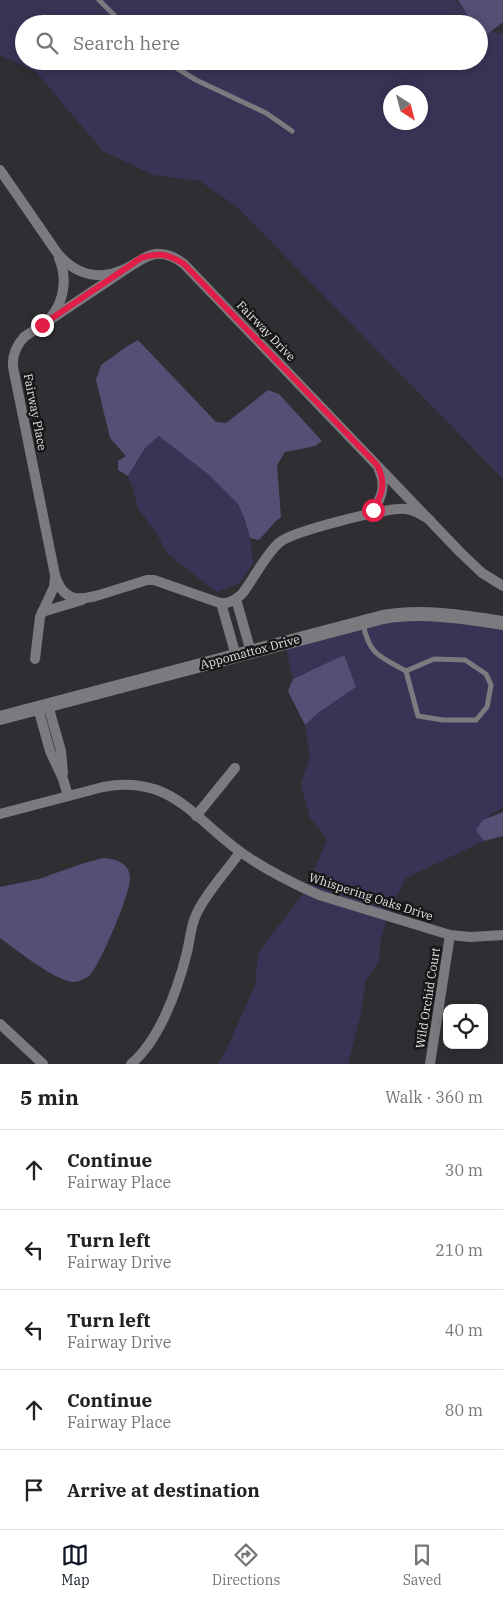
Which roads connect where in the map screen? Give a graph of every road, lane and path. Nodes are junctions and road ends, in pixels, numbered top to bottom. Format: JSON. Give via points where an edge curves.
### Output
{"nodes":[{"id":1,"x":99,"y":0,"type":"edge"},
{"id":2,"x":114,"y":15,"type":"edge"},
{"id":3,"x":180,"y":70,"type":"edge"},
{"id":4,"x":292,"y":132,"type":"dead end"},
{"id":5,"x":0,"y":170,"type":"edge"},
{"id":6,"x":58,"y":254,"type":"junction"},
{"id":7,"x":129,"y":267,"type":"junction"},
{"id":8,"x":42,"y":325,"type":"junction"},
{"id":9,"x":377,"y":465,"type":"junction"},
{"id":10,"x":368,"y":514,"type":"junction"},
{"id":11,"x":430,"y":520,"type":"junction"},
{"id":12,"x":55,"y":575,"type":"junction"},
{"id":13,"x":503,"y":586,"type":"edge"},
{"id":14,"x":87,"y":599,"type":"junction"},
{"id":15,"x":236,"y":599,"type":"junction"},
{"id":16,"x":221,"y":603,"type":"junction"},
{"id":17,"x":42,"y":612,"type":"junction"},
{"id":18,"x":363,"y":623,"type":"junction"},
{"id":19,"x":503,"y":623,"type":"edge"},
{"id":20,"x":250,"y":652,"type":"junction"},
{"id":21,"x":236,"y":656,"type":"junction"},
{"id":22,"x":35,"y":659,"type":"dead end"},
{"id":23,"x":406,"y":671,"type":"junction"},
{"id":24,"x":43,"y":706,"type":"junction"},
{"id":25,"x":0,"y":718,"type":"edge"},
{"id":26,"x":235,"y":768,"type":"dead end"},
{"id":27,"x":68,"y":796,"type":"junction"},
{"id":28,"x":0,"y":814,"type":"edge"},
{"id":29,"x":196,"y":816,"type":"junction"},
{"id":30,"x":240,"y":852,"type":"junction"},
{"id":31,"x":450,"y":935,"type":"junction"},
{"id":32,"x":503,"y":935,"type":"edge"},
{"id":33,"x":0,"y":1024,"type":"edge"},
{"id":34,"x":43,"y":1064,"type":"edge"},
{"id":35,"x":131,"y":1064,"type":"edge"},
{"id":36,"x":430,"y":1064,"type":"edge"}],
"edges":[{"from":1,"to":2,"type":"lane"},
{"from":3,"to":4,"type":"lane","via":[[266,113]]},
{"from":5,"to":6,"type":"street","name":"Fairway Drive"},
{"from":6,"to":7,"type":"street","name":"Fairway Drive","via":[[75,269],[94,275],[114,274]]},
{"from":6,"to":8,"type":"street","via":[[64,273],[61,298],[56,311]]},
{"from":7,"to":8,"type":"street","name":"Fairway Place"},
{"from":7,"to":9,"type":"street","name":"Fairway Drive","via":[[141,258],[157,254],[174,257],[184,264]]},
{"from":8,"to":12,"type":"street","name":"Fairway Place","via":[[18,343],[13,361]]},
{"from":9,"to":10,"type":"street","via":[[383,478],[382,491]]},
{"from":9,"to":11,"type":"street","name":"Fairway Drive"},
{"from":10,"to":11,"type":"street","via":[[404,509]]},
{"from":10,"to":15,"type":"street","via":[[282,541]]},
{"from":11,"to":13,"type":"street","name":"Fairway Drive","via":[[471,564]]},
{"from":12,"to":14,"type":"street","name":"Fairway Place","via":[[59,587],[66,594]]},
{"from":12,"to":17,"type":"street","via":[[54,588]]},
{"from":14,"to":16,"type":"street","via":[[154,580]]},
{"from":14,"to":17,"type":"street"},
{"from":15,"to":16,"type":"street"},
{"from":15,"to":20,"type":"street"},
{"from":16,"to":21,"type":"street"},
{"from":17,"to":22,"type":"street"},
{"from":18,"to":19,"type":"street","name":"Appomattox Drive","via":[[415,613]]},
{"from":18,"to":20,"type":"street","name":"Appomattox Drive"},
{"from":18,"to":23,"type":"lane","via":[[366,639],[373,651]]},
{"from":20,"to":21,"type":"street","name":"Appomattox Drive"},
{"from":21,"to":24,"type":"street","name":"Appomattox Drive"},
{"from":23,"to":23,"type":"lane","via":[[418,716],[476,720],[487,707],[491,685],[486,674],[465,660],[434,659]]},
{"from":24,"to":25,"type":"street","name":"Appomattox Drive"},
{"from":24,"to":27,"type":"street","via":[[61,750]]},
{"from":26,"to":29,"type":"street"},
{"from":27,"to":28,"type":"street","name":"Whispering Oaks Drive"},
{"from":27,"to":29,"type":"street","name":"Whispering Oaks Drive","via":[[117,784],[144,785],[169,795]]},
{"from":29,"to":30,"type":"street","name":"Whispering Oaks Drive"},
{"from":30,"to":31,"type":"street","name":"Whispering Oaks Drive","via":[[275,874],[319,895]]},
{"from":30,"to":35,"type":"street","via":[[198,912],[170,1003],[143,1052]]},
{"from":31,"to":32,"type":"street","name":"Whispering Oaks Drive"},
{"from":31,"to":36,"type":"street","name":"Wild Orchid Court"},
{"from":33,"to":34,"type":"street"}]}
